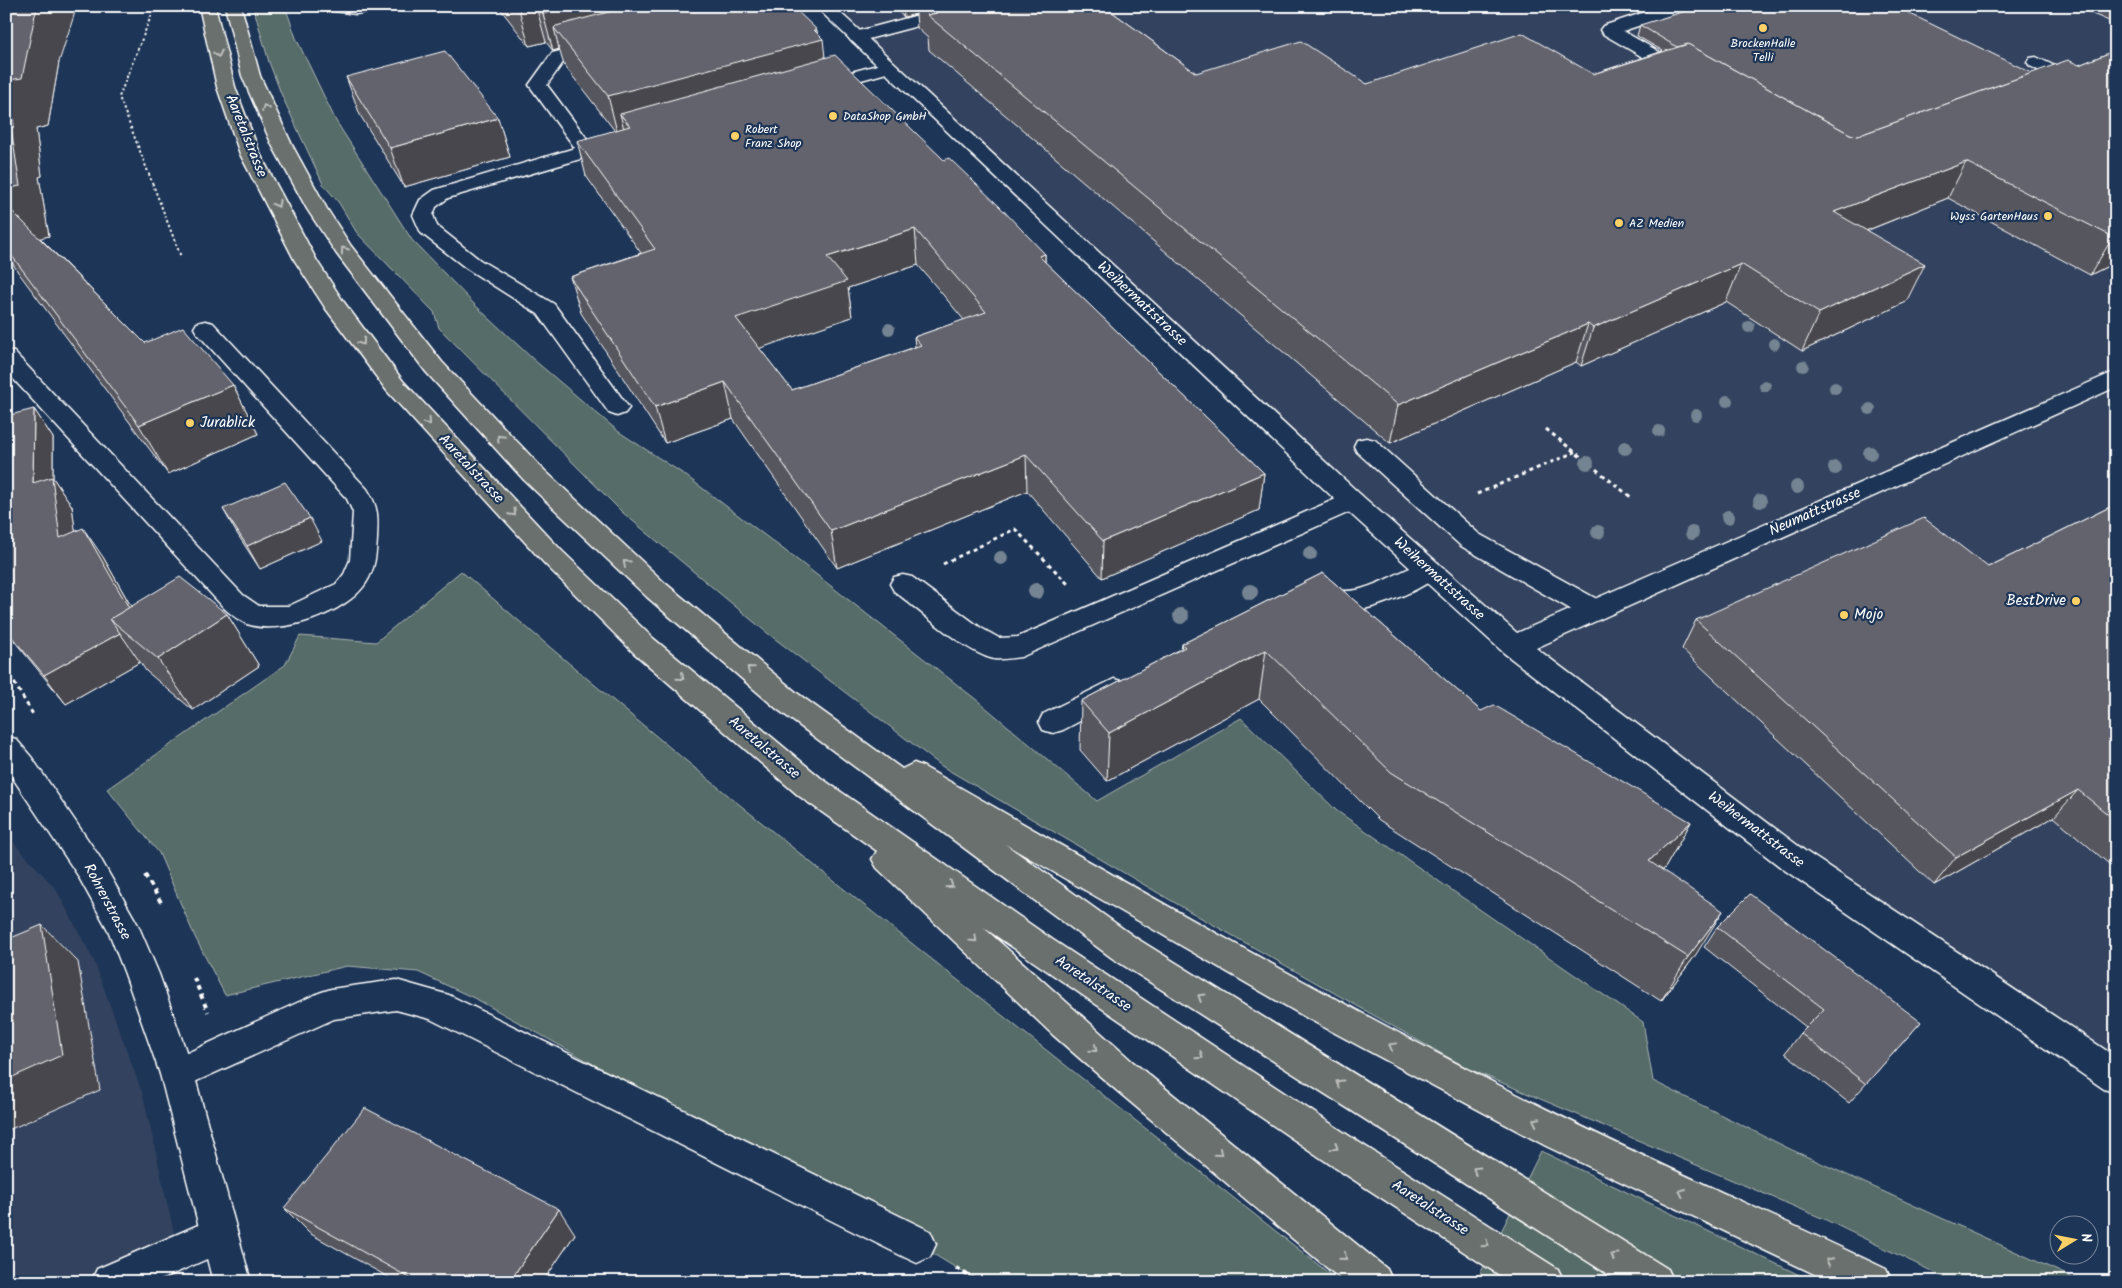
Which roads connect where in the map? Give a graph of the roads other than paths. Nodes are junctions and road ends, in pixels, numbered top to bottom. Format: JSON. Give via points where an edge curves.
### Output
{"nodes":[{"id":1,"x":207,"y":6,"type":"edge"},
{"id":2,"x":233,"y":6,"type":"edge"},
{"id":3,"x":334,"y":6,"type":"edge"},
{"id":4,"x":372,"y":6,"type":"edge"},
{"id":5,"x":824,"y":6,"type":"edge"},
{"id":6,"x":972,"y":6,"type":"edge"},
{"id":7,"x":1680,"y":6,"type":"edge"},
{"id":8,"x":857,"y":37,"type":"junction"},
{"id":9,"x":616,"y":42,"type":"edge"},
{"id":10,"x":2036,"y":62,"type":"dead end"},
{"id":11,"x":888,"y":67,"type":"junction"},
{"id":12,"x":1695,"y":80,"type":"edge"},
{"id":13,"x":805,"y":90,"type":"edge"},
{"id":14,"x":2042,"y":90,"type":"edge"},
{"id":15,"x":632,"y":138,"type":"edge"},
{"id":16,"x":587,"y":151,"type":"junction"},
{"id":17,"x":205,"y":328,"type":"dead end"},
{"id":18,"x":6,"y":357,"type":"edge"},
{"id":19,"x":2116,"y":378,"type":"edge"},
{"id":20,"x":617,"y":408,"type":"dead end"},
{"id":21,"x":1366,"y":446,"type":"dead end"},
{"id":22,"x":1352,"y":501,"type":"junction"},
{"id":23,"x":1429,"y":570,"type":"junction"},
{"id":24,"x":903,"y":584,"type":"road end"},
{"id":25,"x":1288,"y":600,"type":"edge"},
{"id":26,"x":1594,"y":610,"type":"junction"},
{"id":27,"x":1514,"y":646,"type":"junction"},
{"id":28,"x":1140,"y":676,"type":"edge"},
{"id":29,"x":787,"y":700,"type":"junction"},
{"id":30,"x":1053,"y":722,"type":"dead end"},
{"id":31,"x":6,"y":747,"type":"edge"},
{"id":32,"x":810,"y":787,"type":"junction"},
{"id":33,"x":177,"y":1074,"type":"junction"},
{"id":34,"x":2116,"y":1077,"type":"edge"},
{"id":35,"x":219,"y":1236,"type":"junction"},
{"id":36,"x":917,"y":1244,"type":"dead end"},
{"id":37,"x":110,"y":1282,"type":"edge"},
{"id":38,"x":232,"y":1282,"type":"edge"},
{"id":39,"x":1374,"y":1282,"type":"edge"},
{"id":40,"x":1545,"y":1282,"type":"edge"},
{"id":41,"x":1655,"y":1282,"type":"edge"},
{"id":42,"x":1873,"y":1282,"type":"edge"}],
"edges":[{"from":1,"to":32,"type":"main road","name":"Aaretalstrasse","one_way":true,"via":[[226,87],[250,154],[306,260],[334,304],[395,386],[553,557],[644,646]]},
{"from":29,"to":2,"type":"main road","name":"Aaretalstrasse","one_way":true,"via":[[591,532],[434,367],[317,209],[282,145],[251,76]]},
{"from":3,"to":4,"type":"street","via":[[356,9]]},
{"from":5,"to":8,"type":"street","name":"Weihermattstrasse"},
{"from":6,"to":8,"type":"street"},
{"from":7,"to":12,"type":"street","via":[[1608,30]]},
{"from":8,"to":11,"type":"street","name":"Weihermattstrasse"},
{"from":9,"to":16,"type":"street","via":[[558,57],[538,85]]},
{"from":10,"to":14,"type":"street","via":[[2070,80]]},
{"from":11,"to":13,"type":"street"},
{"from":11,"to":22,"type":"street","name":"Weihermattstrasse"},
{"from":15,"to":16,"type":"street"},
{"from":16,"to":20,"type":"street","via":[[441,194],[427,204],[423,215],[428,229],[465,258],[546,309]]},
{"from":17,"to":18,"type":"street","via":[[358,495],[366,512],[364,560],[356,578],[344,591],[291,616],[254,616],[234,602]]},
{"from":19,"to":26,"type":"street","name":"Neumattstrasse"},
{"from":21,"to":26,"type":"street","via":[[1470,540]]},
{"from":22,"to":23,"type":"street","name":"Weihermattstrasse"},
{"from":22,"to":24,"type":"street","via":[[1021,647],[995,649]]},
{"from":23,"to":25,"type":"street","via":[[1360,600]]},
{"from":23,"to":27,"type":"street","name":"Weihermattstrasse"},
{"from":26,"to":27,"type":"street","name":"Neumattstrasse"},
{"from":27,"to":34,"type":"street","name":"Weihermattstrasse","via":[[1794,860]]},
{"from":28,"to":30,"type":"street"},
{"from":41,"to":29,"type":"main road","name":"Aaretalstrasse","one_way":true,"via":[[1124,948]]},
{"from":42,"to":29,"type":"main road","name":"Aaretalstrasse","one_way":true,"via":[[1622,1165],[1457,1082],[1157,918]]},
{"from":31,"to":33,"type":"street","name":"Rohrerstrasse","via":[[88,865],[122,925]]},
{"from":32,"to":39,"type":"main road","one_way":true,"via":[[1066,1024]]},
{"from":32,"to":40,"type":"main road","name":"Aaretalstrasse","one_way":true,"via":[[1050,955],[1347,1155]]},
{"from":33,"to":35,"type":"street","name":"Rohrerstrasse"},
{"from":33,"to":36,"type":"street","via":[[331,1004],[396,995],[438,1006]]},
{"from":35,"to":37,"type":"street"},
{"from":35,"to":38,"type":"street","name":"Rohrerstrasse"}]}
